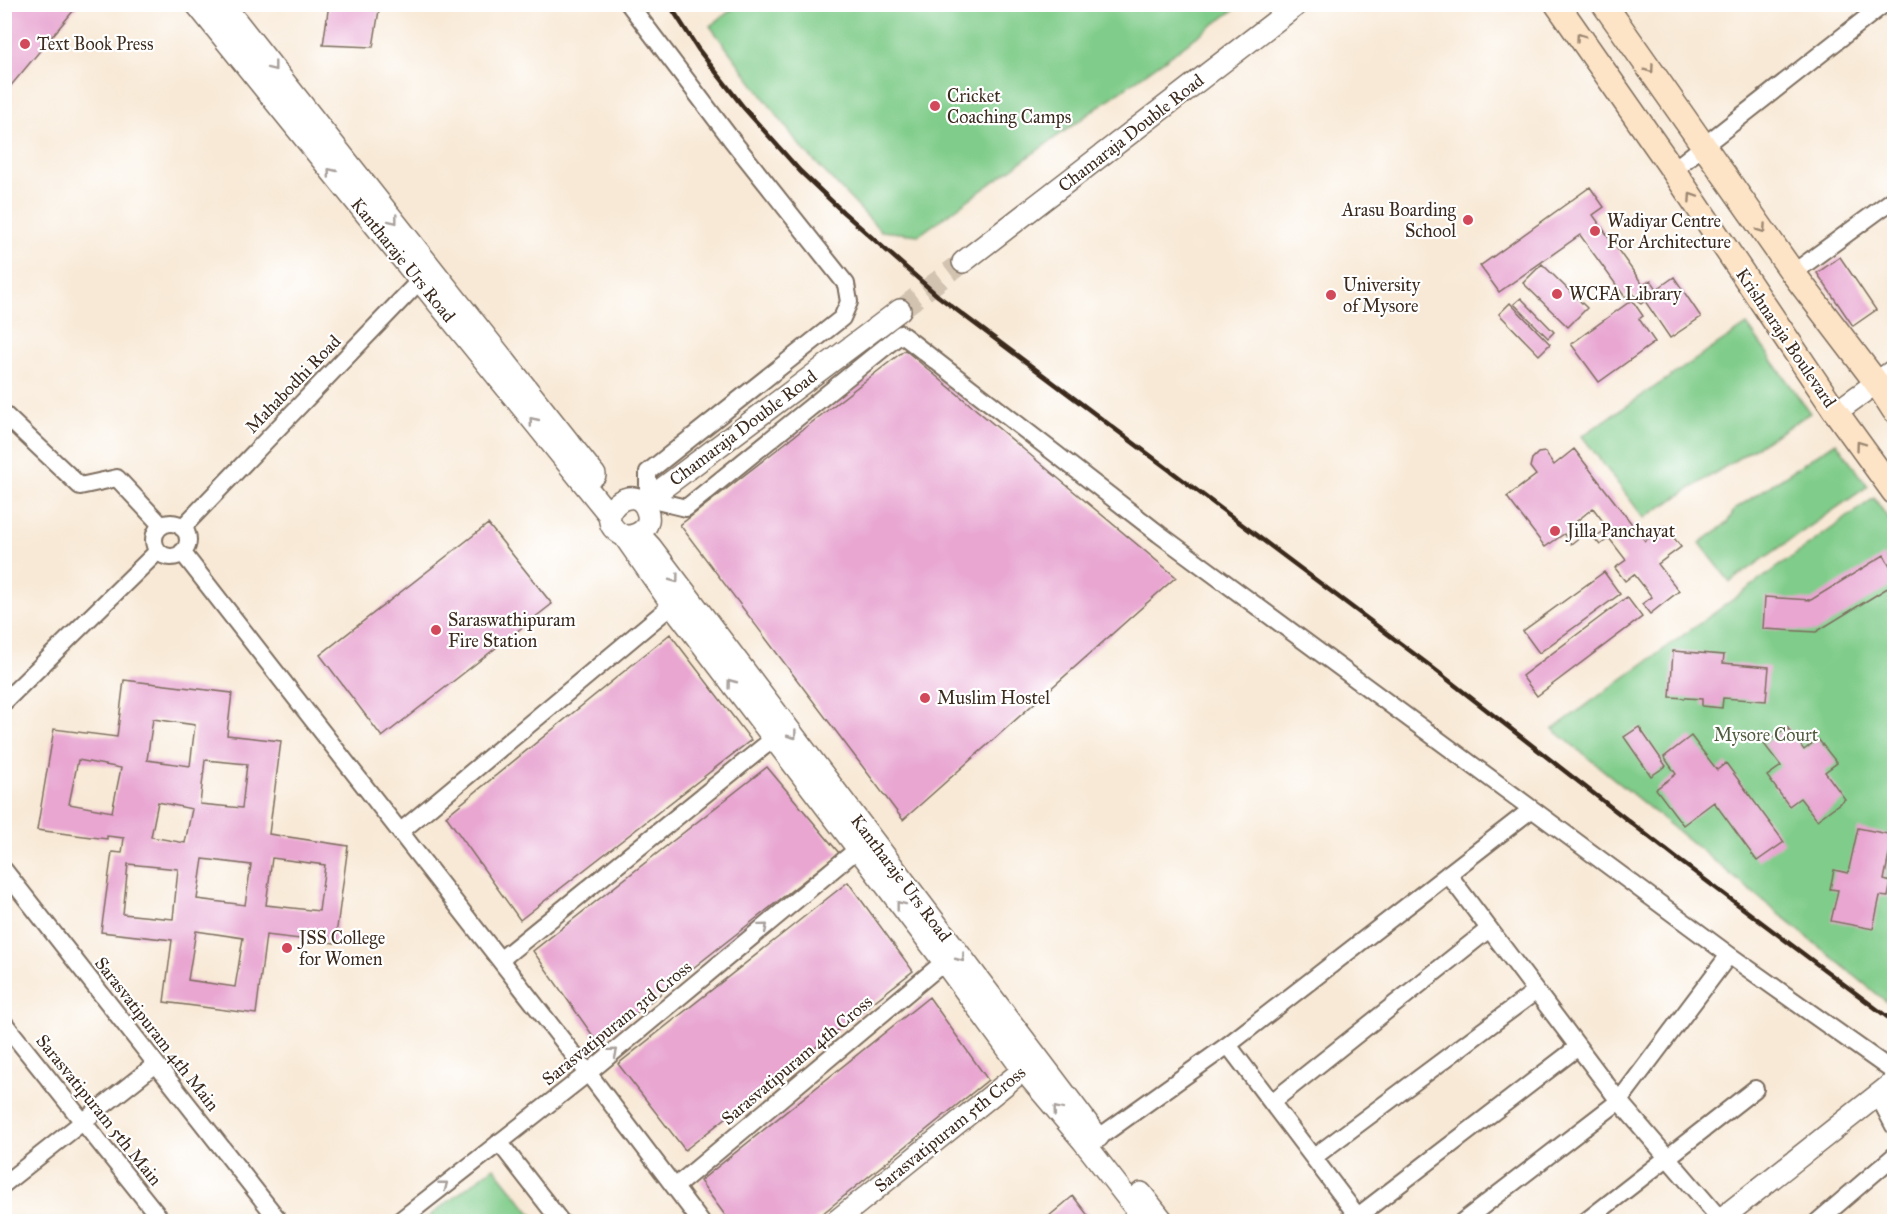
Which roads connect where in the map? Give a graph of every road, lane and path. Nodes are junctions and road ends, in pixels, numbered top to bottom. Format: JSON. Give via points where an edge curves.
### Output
{"nodes":[{"id":1,"x":196,"y":4,"type":"edge"},
{"id":2,"x":223,"y":4,"type":"edge"},
{"id":3,"x":629,"y":4,"type":"edge"},
{"id":4,"x":1298,"y":4,"type":"edge"},
{"id":5,"x":1557,"y":4,"type":"edge"},
{"id":6,"x":1604,"y":4,"type":"edge"},
{"id":7,"x":1884,"y":4,"type":"edge"},
{"id":8,"x":241,"y":44,"type":"junction"},
{"id":9,"x":1704,"y":145,"type":"junction"},
{"id":10,"x":1673,"y":170,"type":"junction"},
{"id":11,"x":1894,"y":200,"type":"edge"},
{"id":12,"x":963,"y":262,"type":"tunnel mouth"},
{"id":13,"x":1793,"y":273,"type":"junction"},
{"id":14,"x":425,"y":274,"type":"junction"},
{"id":15,"x":900,"y":309,"type":"tunnel mouth"},
{"id":16,"x":1886,"y":376,"type":"edge"},
{"id":17,"x":1894,"y":410,"type":"edge"},
{"id":18,"x":1836,"y":412,"type":"junction"},
{"id":19,"x":4,"y":414,"type":"edge"},
{"id":20,"x":1894,"y":492,"type":"edge"},
{"id":21,"x":646,"y":501,"type":"junction"},
{"id":22,"x":613,"y":509,"type":"junction"},
{"id":23,"x":162,"y":526,"type":"junction"},
{"id":24,"x":182,"y":528,"type":"junction"},
{"id":25,"x":631,"y":535,"type":"junction"},
{"id":26,"x":158,"y":551,"type":"junction"},
{"id":27,"x":182,"y":552,"type":"junction"},
{"id":28,"x":672,"y":605,"type":"junction"},
{"id":29,"x":4,"y":702,"type":"edge"},
{"id":30,"x":773,"y":739,"type":"junction"},
{"id":31,"x":1532,"y":809,"type":"junction"},
{"id":32,"x":400,"y":832,"type":"junction"},
{"id":33,"x":864,"y":844,"type":"junction"},
{"id":34,"x":4,"y":870,"type":"edge"},
{"id":35,"x":1448,"y":874,"type":"junction"},
{"id":36,"x":1489,"y":929,"type":"junction"},
{"id":37,"x":1728,"y":955,"type":"junction"},
{"id":38,"x":500,"y":960,"type":"junction"},
{"id":39,"x":944,"y":962,"type":"junction"},
{"id":40,"x":1536,"y":991,"type":"junction"},
{"id":41,"x":4,"y":1023,"type":"edge"},
{"id":42,"x":1228,"y":1045,"type":"junction"},
{"id":43,"x":1578,"y":1047,"type":"junction"},
{"id":44,"x":156,"y":1064,"type":"junction"},
{"id":45,"x":1030,"y":1064,"type":"junction"},
{"id":46,"x":1894,"y":1072,"type":"edge"},
{"id":47,"x":588,"y":1073,"type":"junction"},
{"id":48,"x":1886,"y":1088,"type":"edge"},
{"id":49,"x":1755,"y":1089,"type":"dead end"},
{"id":50,"x":1619,"y":1101,"type":"junction"},
{"id":51,"x":1272,"y":1102,"type":"junction"},
{"id":52,"x":84,"y":1121,"type":"junction"},
{"id":53,"x":1894,"y":1126,"type":"edge"},
{"id":54,"x":1098,"y":1138,"type":"junction"},
{"id":55,"x":500,"y":1142,"type":"junction"},
{"id":56,"x":1894,"y":1156,"type":"edge"},
{"id":57,"x":1314,"y":1157,"type":"junction"},
{"id":58,"x":1667,"y":1157,"type":"junction"},
{"id":59,"x":4,"y":1184,"type":"edge"},
{"id":60,"x":675,"y":1187,"type":"junction"},
{"id":61,"x":1360,"y":1219,"type":"edge"},
{"id":62,"x":1718,"y":1220,"type":"edge"},
{"id":63,"x":163,"y":1221,"type":"edge"},
{"id":64,"x":280,"y":1221,"type":"edge"},
{"id":65,"x":398,"y":1221,"type":"edge"},
{"id":66,"x":561,"y":1221,"type":"edge"},
{"id":67,"x":701,"y":1221,"type":"edge"},
{"id":68,"x":835,"y":1221,"type":"edge"},
{"id":69,"x":1146,"y":1221,"type":"edge"},
{"id":70,"x":1164,"y":1221,"type":"edge"},
{"id":71,"x":1462,"y":1221,"type":"edge"},
{"id":72,"x":1585,"y":1221,"type":"edge"},
{"id":73,"x":1817,"y":1221,"type":"edge"}],
"edges":[{"from":1,"to":8,"type":"street","name":"Kantharaje Urs Road"},
{"from":2,"to":8,"type":"street","name":"Kantharaje Urs Road"},
{"from":3,"to":21,"type":"street","via":[[846,284],[849,303],[842,318],[648,472]]},
{"from":4,"to":12,"type":"street","name":"Chamaraja Double Road"},
{"from":10,"to":5,"type":"main road","name":"Krishnaraja Boulevard","one_way":true},
{"from":6,"to":9,"type":"main road","one_way":true},
{"from":7,"to":9,"type":"street"},
{"from":8,"to":14,"type":"street","name":"Kantharaje Urs Road"},
{"from":9,"to":10,"type":"street"},
{"from":9,"to":13,"type":"main road","one_way":true},
{"from":18,"to":10,"type":"main road","name":"Krishnaraja Boulevard","one_way":true},
{"from":11,"to":13,"type":"street"},
{"from":13,"to":16,"type":"main road"},
{"from":14,"to":22,"type":"street","name":"Kantharaje Urs Road"},
{"from":14,"to":24,"type":"street","name":"Mahabodhi Road"},
{"from":15,"to":21,"type":"street","name":"Chamaraja Double Road"},
{"from":16,"to":17,"type":"main road"},
{"from":16,"to":18,"type":"street"},
{"from":20,"to":18,"type":"main road","name":"Krishnaraja Boulevard","one_way":true},
{"from":19,"to":23,"type":"street","via":[[80,486],[117,478]]},
{"from":21,"to":22,"type":"street","via":[[625,498]]},
{"from":21,"to":25,"type":"street","via":[[646,526]]},
{"from":21,"to":31,"type":"street","via":[[686,508],[901,334],[1159,534]]},
{"from":22,"to":25,"type":"street","via":[[613,528]]},
{"from":23,"to":24,"type":"street","via":[[173,523]]},
{"from":23,"to":26,"type":"street","via":[[154,540]]},
{"from":24,"to":27,"type":"street","via":[[187,537]]},
{"from":25,"to":28,"type":"street","name":"Kantharaje Urs Road"},
{"from":25,"to":33,"type":"street","name":"Kantharaje Urs Road","one_way":true,"via":[[658,556]]},
{"from":26,"to":27,"type":"street","via":[[168,557]]},
{"from":26,"to":29,"type":"street"},
{"from":27,"to":32,"type":"street"},
{"from":30,"to":28,"type":"street","name":"Kantharaje Urs Road","one_way":true},
{"from":28,"to":32,"type":"street"},
{"from":30,"to":33,"type":"street","name":"Kantharaje Urs Road"},
{"from":30,"to":38,"type":"street"},
{"from":31,"to":35,"type":"street"},
{"from":31,"to":37,"type":"street"},
{"from":32,"to":38,"type":"street"},
{"from":39,"to":33,"type":"street","name":"Kantharaje Urs Road","one_way":true},
{"from":33,"to":45,"type":"street","name":"Kantharaje Urs Road","one_way":true},
{"from":47,"to":33,"type":"street","name":"Sarasvatipuram 3rd Cross","one_way":true},
{"from":34,"to":44,"type":"street","name":"Sarasvatipuram 4th Main"},
{"from":35,"to":36,"type":"street"},
{"from":35,"to":42,"type":"street"},
{"from":36,"to":40,"type":"street"},
{"from":36,"to":51,"type":"street"},
{"from":37,"to":46,"type":"street"},
{"from":37,"to":50,"type":"street"},
{"from":38,"to":47,"type":"street"},
{"from":39,"to":45,"type":"street","name":"Kantharaje Urs Road"},
{"from":39,"to":60,"type":"street","name":"Sarasvatipuram 4th Cross"},
{"from":40,"to":43,"type":"street"},
{"from":40,"to":57,"type":"street"},
{"from":41,"to":52,"type":"street","name":"Sarasvatipuram 5th Main"},
{"from":42,"to":51,"type":"street"},
{"from":42,"to":54,"type":"street"},
{"from":43,"to":50,"type":"street"},
{"from":43,"to":61,"type":"street"},
{"from":44,"to":52,"type":"street"},
{"from":44,"to":64,"type":"street","name":"Sarasvatipuram 4th Main"},
{"from":45,"to":54,"type":"street","name":"Kantharaje Urs Road"},
{"from":45,"to":68,"type":"street","name":"Sarasvatipuram 5th Cross"},
{"from":69,"to":45,"type":"street","name":"Kantharaje Urs Road","one_way":true,"via":[[1083,1141]]},
{"from":47,"to":55,"type":"street","name":"Sarasvatipuram 3rd Cross"},
{"from":47,"to":60,"type":"street"},
{"from":48,"to":53,"type":"street"},
{"from":48,"to":62,"type":"street"},
{"from":49,"to":58,"type":"street"},
{"from":50,"to":58,"type":"street"},
{"from":50,"to":71,"type":"street"},
{"from":51,"to":57,"type":"street"},
{"from":52,"to":59,"type":"street"},
{"from":52,"to":63,"type":"street","name":"Sarasvatipuram 5th Main"},
{"from":54,"to":70,"type":"street","name":"Kantharaje Urs Road"},
{"from":65,"to":55,"type":"street","name":"Sarasvatipuram 3rd Cross","one_way":true},
{"from":55,"to":66,"type":"street"},
{"from":56,"to":73,"type":"street"},
{"from":57,"to":61,"type":"street"},
{"from":58,"to":62,"type":"street"},
{"from":58,"to":72,"type":"street"},
{"from":60,"to":67,"type":"street"}]}
